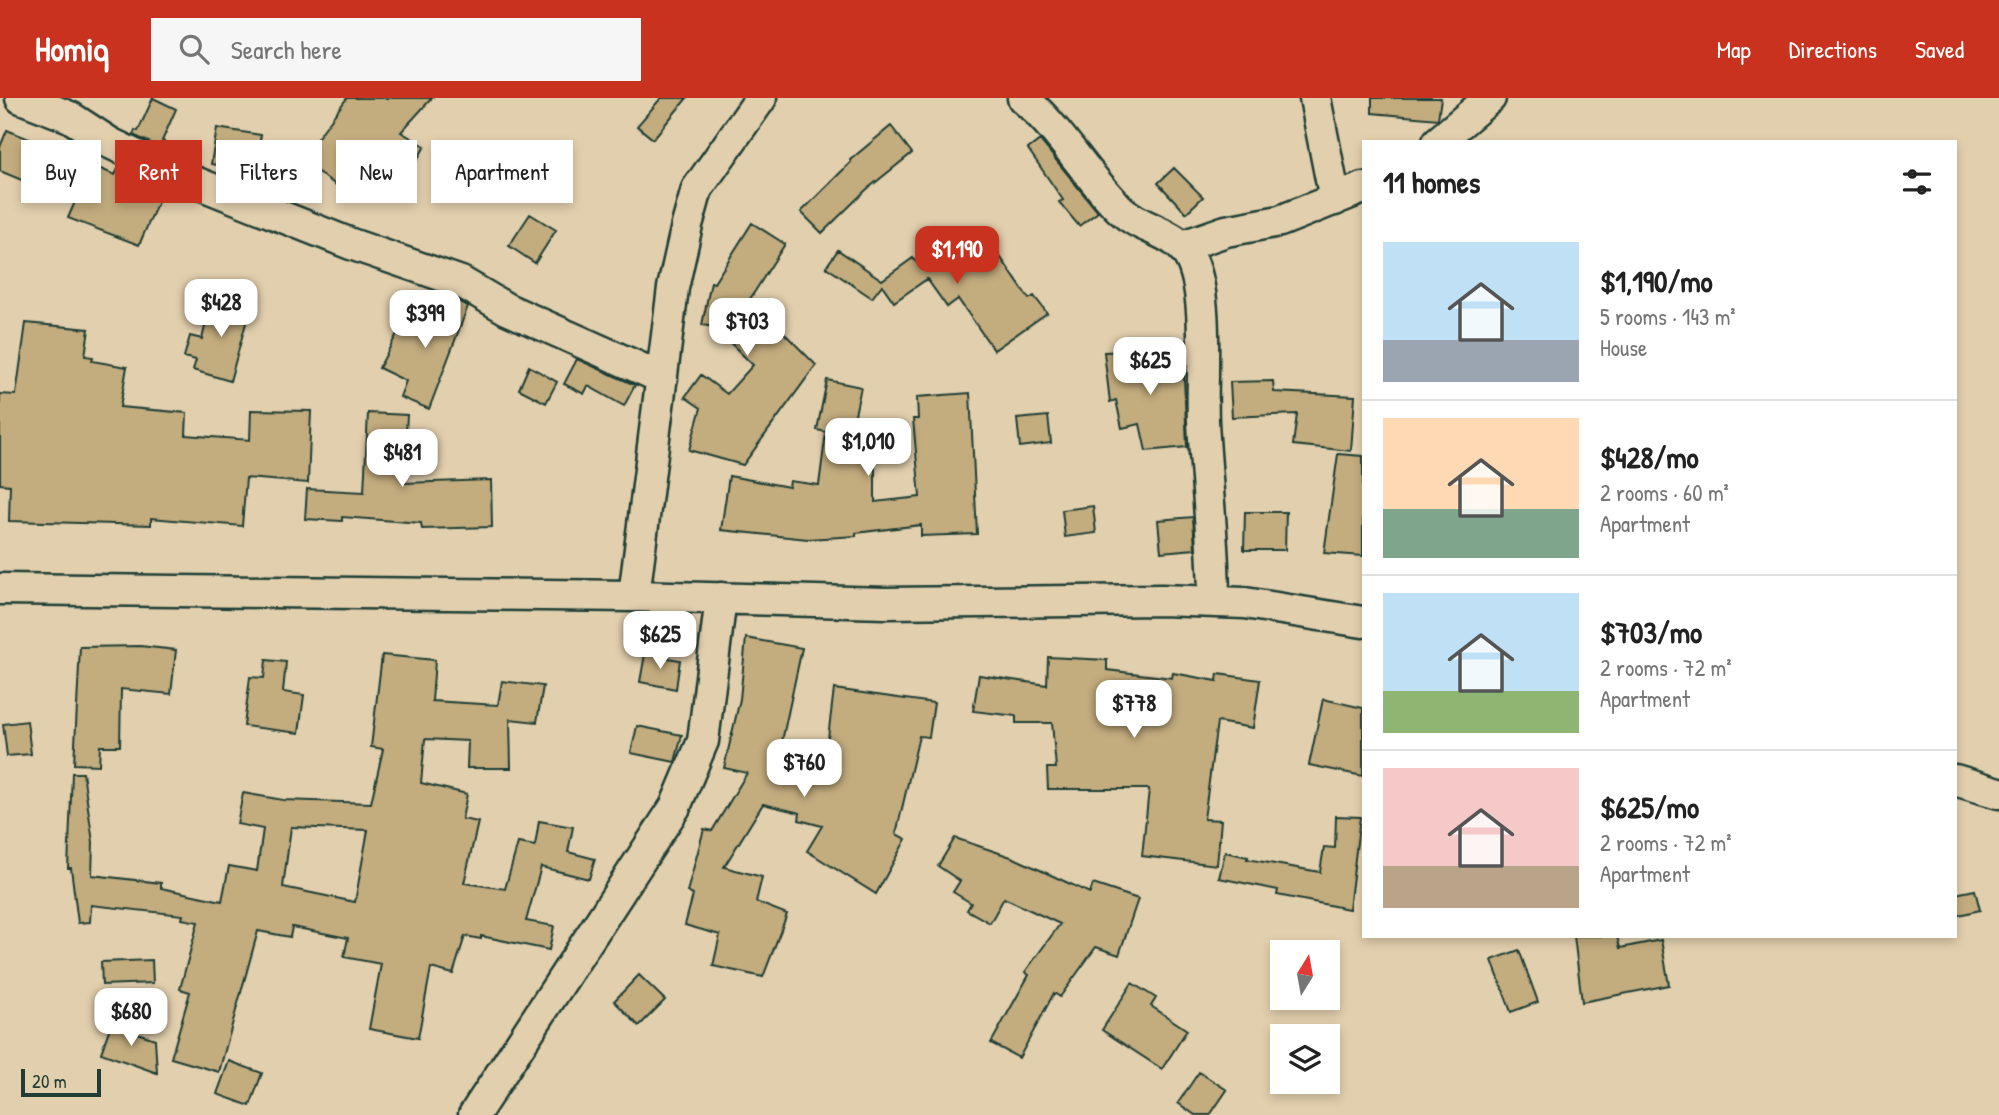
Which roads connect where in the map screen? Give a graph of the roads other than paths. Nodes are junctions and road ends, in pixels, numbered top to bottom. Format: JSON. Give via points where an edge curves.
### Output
{"nodes":[{"id":1,"x":21,"y":98,"type":"edge"},
{"id":2,"x":761,"y":98,"type":"edge"},
{"id":3,"x":1023,"y":98,"type":"edge"},
{"id":4,"x":1315,"y":98,"type":"edge"},
{"id":5,"x":1490,"y":98,"type":"edge"},
{"id":6,"x":77,"y":108,"type":"edge"},
{"id":7,"x":1440,"y":140,"type":"edge"},
{"id":8,"x":1362,"y":188,"type":"edge"},
{"id":9,"x":1335,"y":200,"type":"junction"},
{"id":10,"x":1183,"y":246,"type":"junction"},
{"id":11,"x":662,"y":378,"type":"junction"},
{"id":12,"x":0,"y":589,"type":"edge"},
{"id":13,"x":634,"y":596,"type":"junction"},
{"id":14,"x":721,"y":598,"type":"junction"},
{"id":15,"x":1214,"y":602,"type":"junction"},
{"id":16,"x":1362,"y":622,"type":"edge"},
{"id":17,"x":1957,"y":781,"type":"edge"},
{"id":18,"x":1999,"y":793,"type":"edge"},
{"id":19,"x":474,"y":1115,"type":"edge"}],
"edges":[{"from":1,"to":6,"type":"street"},
{"from":2,"to":11,"type":"street","via":[[697,189],[673,288]]},
{"from":3,"to":10,"type":"street","via":[[1121,210]]},
{"from":4,"to":9,"type":"street"},
{"from":5,"to":7,"type":"street"},
{"from":6,"to":11,"type":"street","via":[[110,143],[177,175],[461,282],[507,309]]},
{"from":8,"to":9,"type":"street"},
{"from":9,"to":10,"type":"street","via":[[1280,221],[1226,231]]},
{"from":10,"to":15,"type":"street","via":[[1193,262],[1200,292]]},
{"from":11,"to":13,"type":"street"},
{"from":12,"to":13,"type":"street"},
{"from":13,"to":14,"type":"street"},
{"from":14,"to":15,"type":"street","via":[[885,603]]},
{"from":14,"to":19,"type":"street","via":[[703,741],[675,807]]},
{"from":15,"to":16,"type":"street"},
{"from":17,"to":18,"type":"street"}]}
